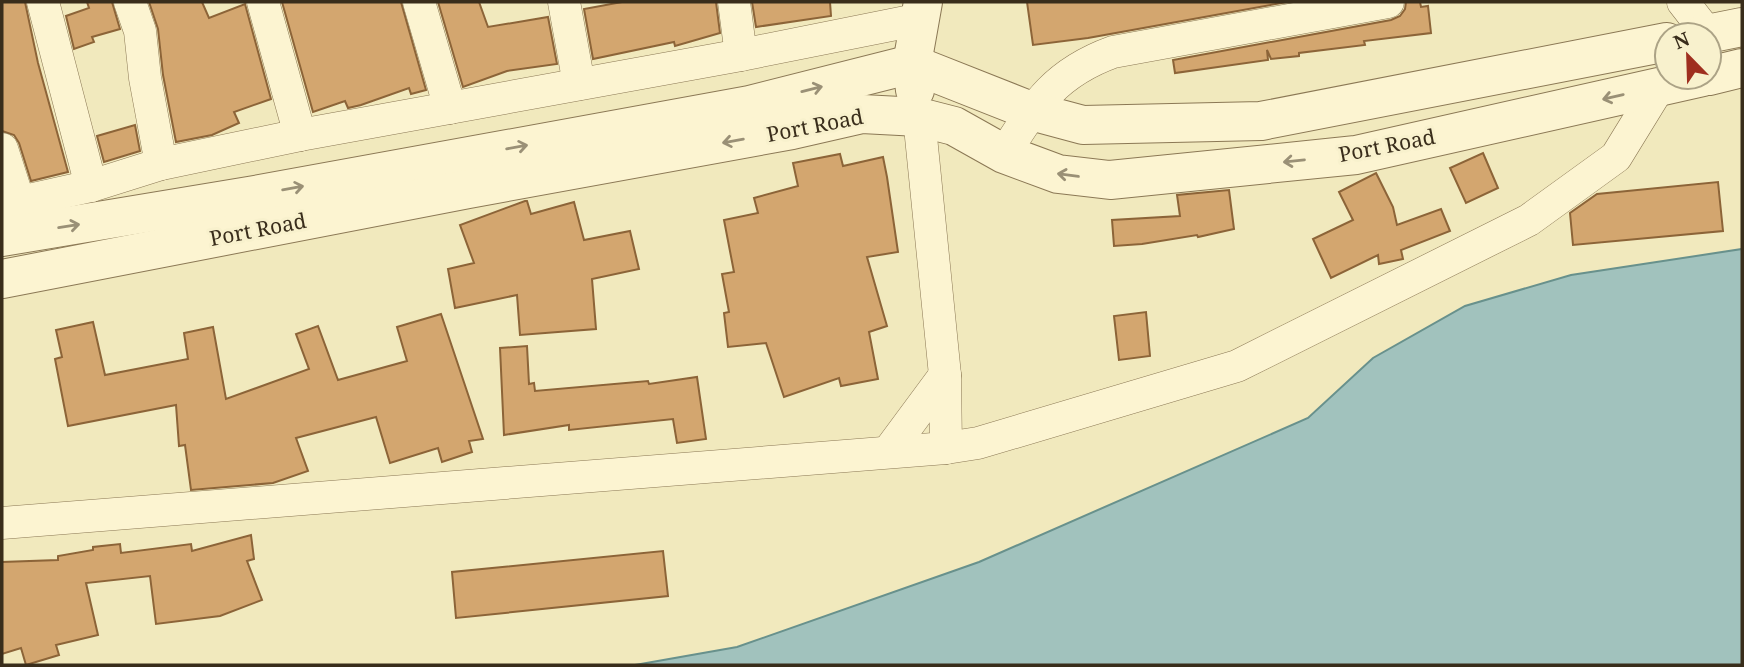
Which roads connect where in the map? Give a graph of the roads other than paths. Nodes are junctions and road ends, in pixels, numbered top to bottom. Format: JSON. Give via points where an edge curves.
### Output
{"nodes":[{"id":1,"x":43,"y":2,"type":"edge"},
{"id":2,"x":130,"y":2,"type":"edge"},
{"id":3,"x":263,"y":2,"type":"edge"},
{"id":4,"x":419,"y":2,"type":"edge"},
{"id":5,"x":564,"y":2,"type":"edge"},
{"id":6,"x":734,"y":2,"type":"edge"},
{"id":7,"x":1388,"y":2,"type":"edge"},
{"id":8,"x":1683,"y":2,"type":"edge"},
{"id":9,"x":922,"y":10,"type":"edge"},
{"id":10,"x":1705,"y":21,"type":"edge"},
{"id":11,"x":1653,"y":45,"type":"edge"},
{"id":12,"x":741,"y":55,"type":"junction"},
{"id":13,"x":912,"y":64,"type":"junction"},
{"id":14,"x":1742,"y":68,"type":"edge"},
{"id":15,"x":1723,"y":73,"type":"edge"},
{"id":16,"x":579,"y":84,"type":"junction"},
{"id":17,"x":1653,"y":88,"type":"edge"},
{"id":18,"x":1657,"y":91,"type":"edge"},
{"id":19,"x":450,"y":108,"type":"junction"},
{"id":20,"x":1031,"y":111,"type":"junction"},
{"id":21,"x":919,"y":117,"type":"junction"},
{"id":22,"x":300,"y":135,"type":"junction"},
{"id":23,"x":2,"y":149,"type":"edge"},
{"id":24,"x":1004,"y":154,"type":"junction"},
{"id":25,"x":161,"y":164,"type":"junction"},
{"id":26,"x":91,"y":186,"type":"junction"},
{"id":27,"x":10,"y":204,"type":"edge"},
{"id":28,"x":258,"y":212,"type":"junction"},
{"id":29,"x":2,"y":237,"type":"edge"},
{"id":30,"x":2,"y":279,"type":"edge"},
{"id":31,"x":945,"y":376,"type":"junction"},
{"id":32,"x":946,"y":448,"type":"junction"},
{"id":33,"x":888,"y":452,"type":"junction"},
{"id":34,"x":2,"y":523,"type":"edge"}],
"edges":[{"from":1,"to":26,"type":"street"},
{"from":2,"to":25,"type":"street","via":[[140,31]]},
{"from":3,"to":22,"type":"street"},
{"from":4,"to":19,"type":"street"},
{"from":5,"to":16,"type":"street"},
{"from":6,"to":12,"type":"street"},
{"from":7,"to":20,"type":"street","via":[[1113,52],[1085,62]]},
{"from":8,"to":10,"type":"street"},
{"from":9,"to":12,"type":"street"},
{"from":9,"to":13,"type":"street"},
{"from":11,"to":20,"type":"street","via":[[1261,121],[1083,125]]},
{"from":12,"to":16,"type":"street"},
{"from":13,"to":20,"type":"street"},
{"from":13,"to":21,"type":"street"},
{"from":28,"to":13,"type":"street","name":"Port Road","one_way":true,"via":[[750,105]]},
{"from":14,"to":15,"type":"street"},
{"from":16,"to":19,"type":"street"},
{"from":17,"to":24,"type":"street","name":"Port Road","one_way":true,"via":[[1342,157],[1110,180],[1058,174]]},
{"from":18,"to":32,"type":"street","via":[[1616,157],[1529,220],[1237,366],[978,443]]},
{"from":19,"to":22,"type":"street"},
{"from":20,"to":24,"type":"street"},
{"from":21,"to":24,"type":"street","name":"Port Road","via":[[954,126]]},
{"from":21,"to":28,"type":"street","name":"Port Road","one_way":true,"via":[[862,114],[792,130]]},
{"from":21,"to":31,"type":"street"},
{"from":22,"to":25,"type":"street"},
{"from":23,"to":27,"type":"street"},
{"from":25,"to":26,"type":"street"},
{"from":26,"to":27,"type":"street"},
{"from":29,"to":28,"type":"street","name":"Port Road","one_way":true},
{"from":28,"to":30,"type":"street","name":"Port Road"},
{"from":31,"to":32,"type":"street"},
{"from":31,"to":33,"type":"street"},
{"from":32,"to":33,"type":"street"},
{"from":33,"to":34,"type":"street"}]}
